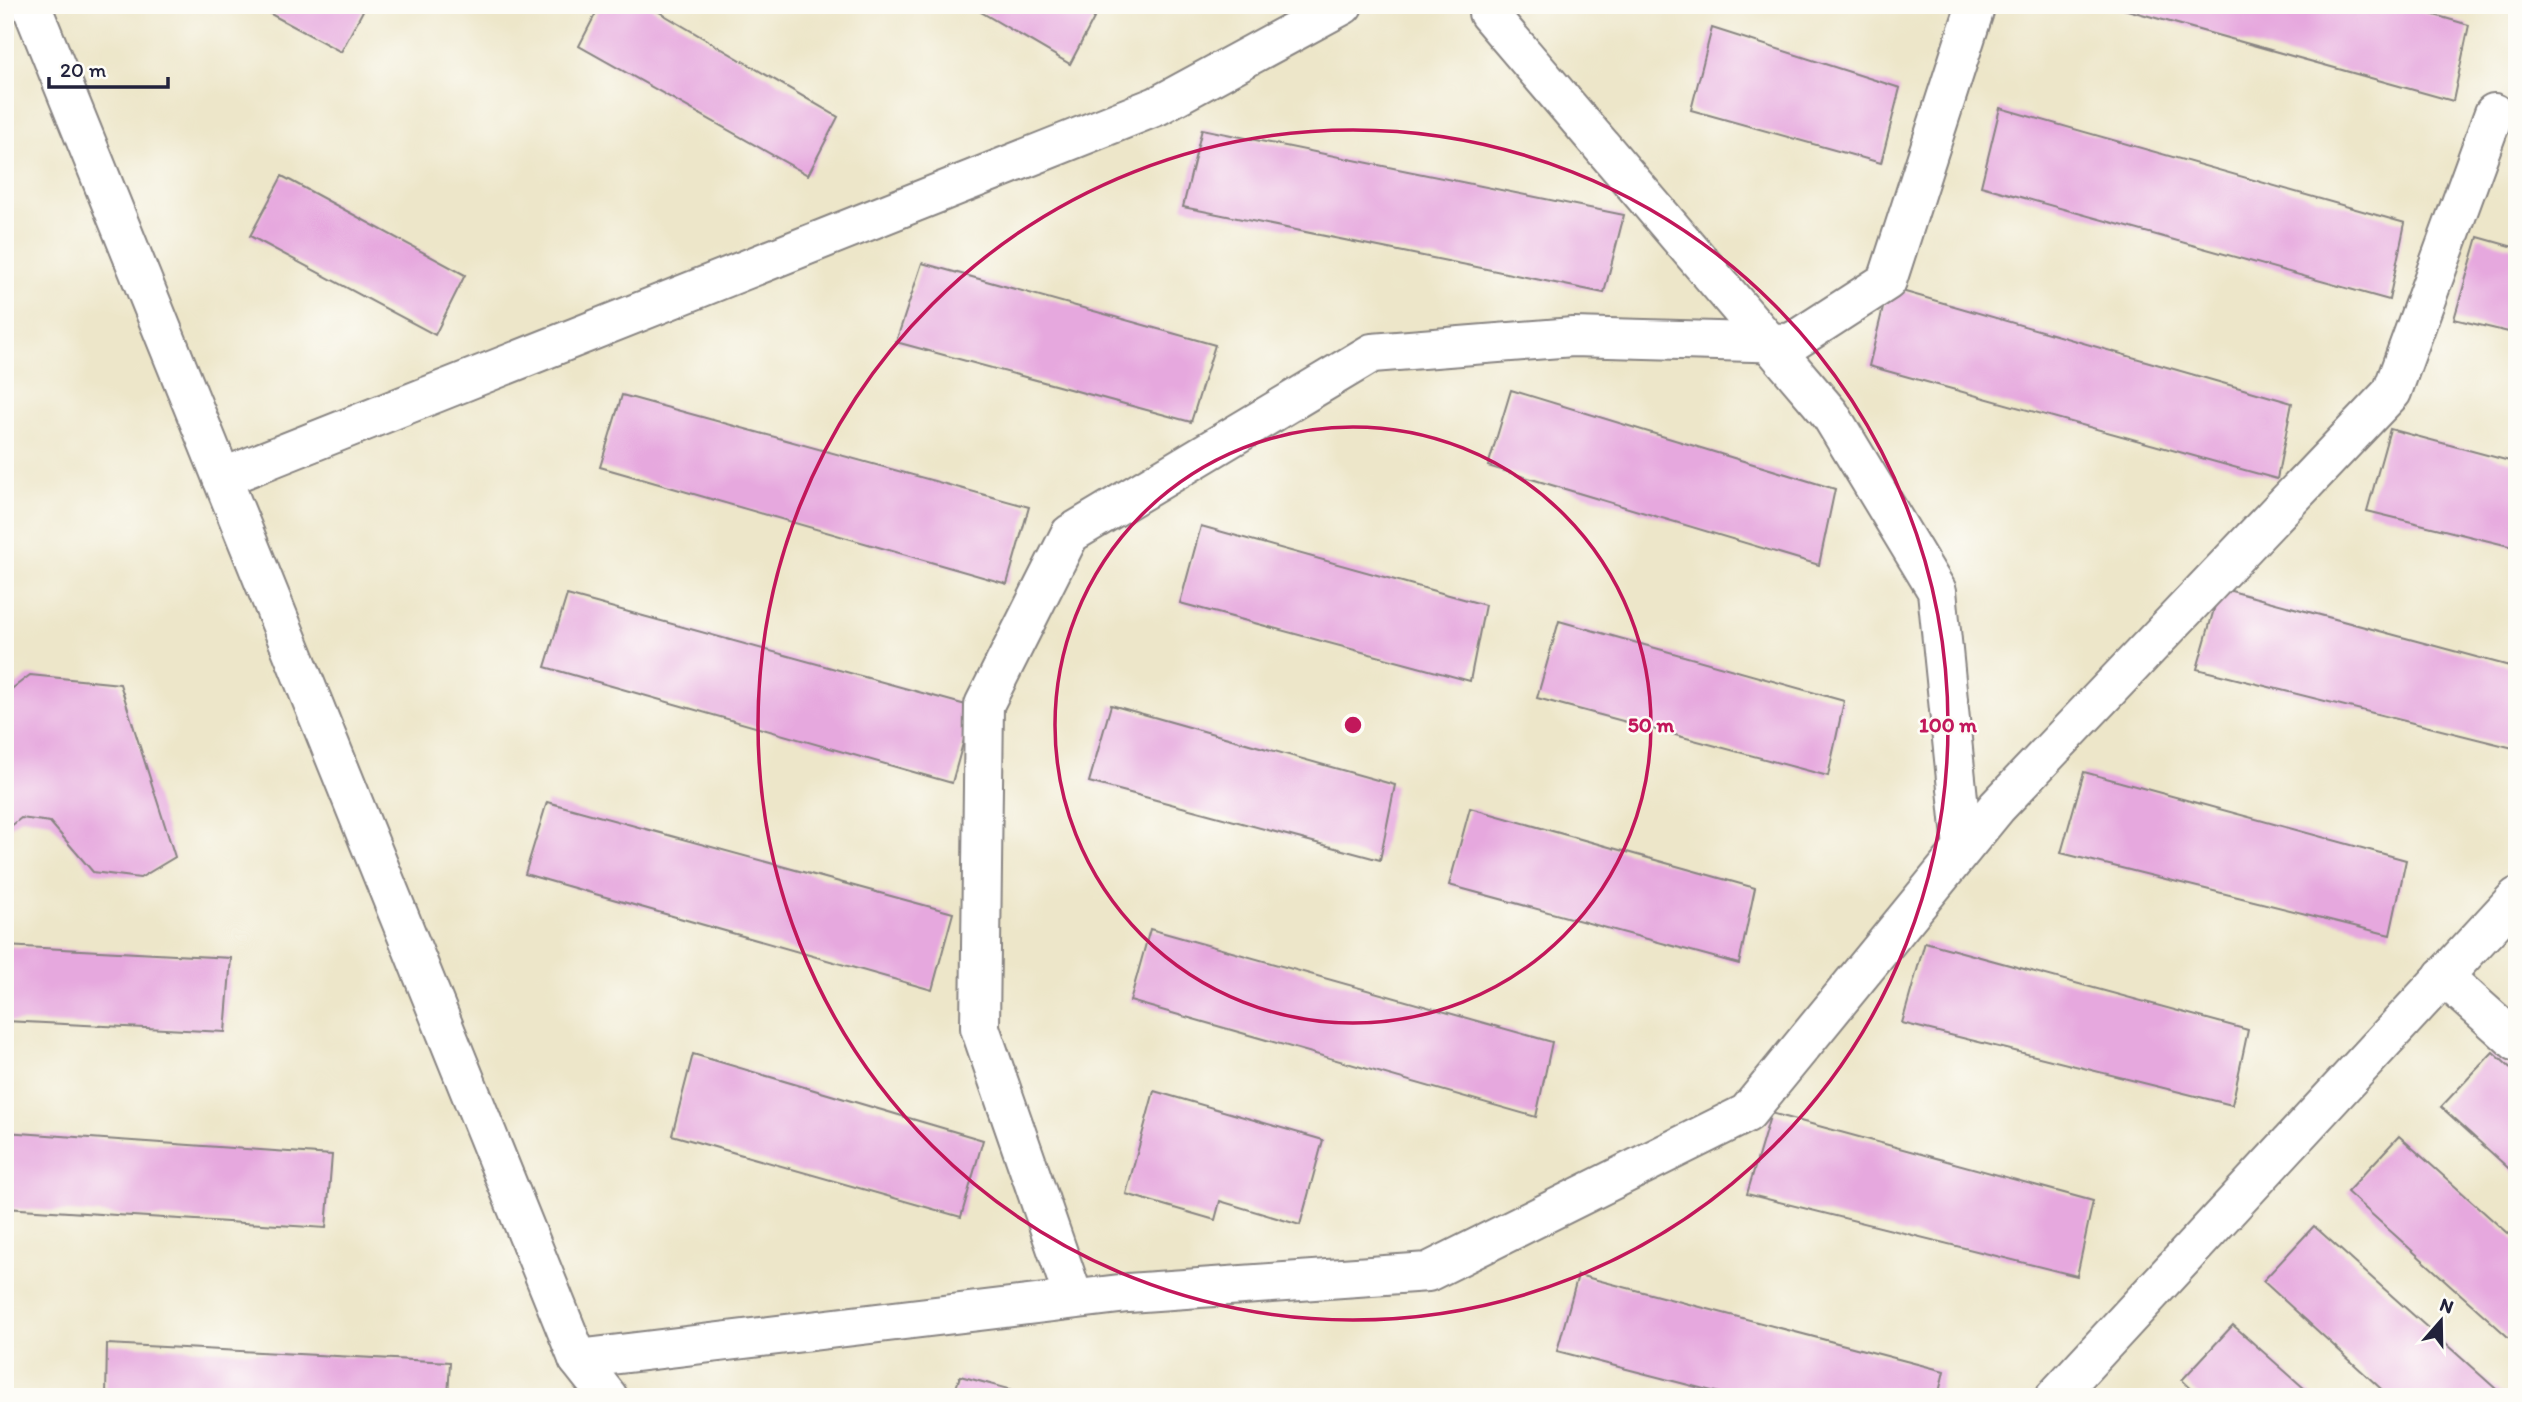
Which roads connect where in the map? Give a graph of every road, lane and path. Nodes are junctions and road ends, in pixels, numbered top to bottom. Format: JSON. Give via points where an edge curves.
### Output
{"nodes":[{"id":1,"x":31,"y":5,"type":"edge"},
{"id":2,"x":1343,"y":5,"type":"edge"},
{"id":3,"x":1976,"y":5,"type":"edge"},
{"id":4,"x":1488,"y":13,"type":"dead end"},
{"id":5,"x":2494,"y":113,"type":"dead end"},
{"id":6,"x":1769,"y":342,"type":"junction"},
{"id":7,"x":222,"y":478,"type":"junction"},
{"id":8,"x":1963,"y":848,"type":"junction"},
{"id":9,"x":2517,"y":897,"type":"edge"},
{"id":10,"x":2443,"y":976,"type":"junction"},
{"id":11,"x":2517,"y":1042,"type":"edge"},
{"id":12,"x":1074,"y":1299,"type":"junction"},
{"id":13,"x":578,"y":1359,"type":"junction"},
{"id":14,"x":608,"y":1397,"type":"edge"},
{"id":15,"x":2055,"y":1397,"type":"edge"}],
"edges":[{"from":1,"to":7,"type":"street"},
{"from":2,"to":7,"type":"street","via":[[1157,106]]},
{"from":3,"to":6,"type":"street","via":[[1887,281],[1791,343]]},
{"from":4,"to":6,"type":"street"},
{"from":5,"to":8,"type":"street","via":[[2392,392]]},
{"from":6,"to":8,"type":"street","via":[[1830,414],[1937,591]]},
{"from":6,"to":12,"type":"street","via":[[1573,337],[1372,353],[1070,534],[984,705],[980,1028]]},
{"from":7,"to":13,"type":"street"},
{"from":8,"to":12,"type":"street","via":[[1747,1113],[1428,1272]]},
{"from":9,"to":10,"type":"street"},
{"from":10,"to":11,"type":"street"},
{"from":10,"to":15,"type":"street"},
{"from":12,"to":13,"type":"street"},
{"from":13,"to":14,"type":"street"}]}
